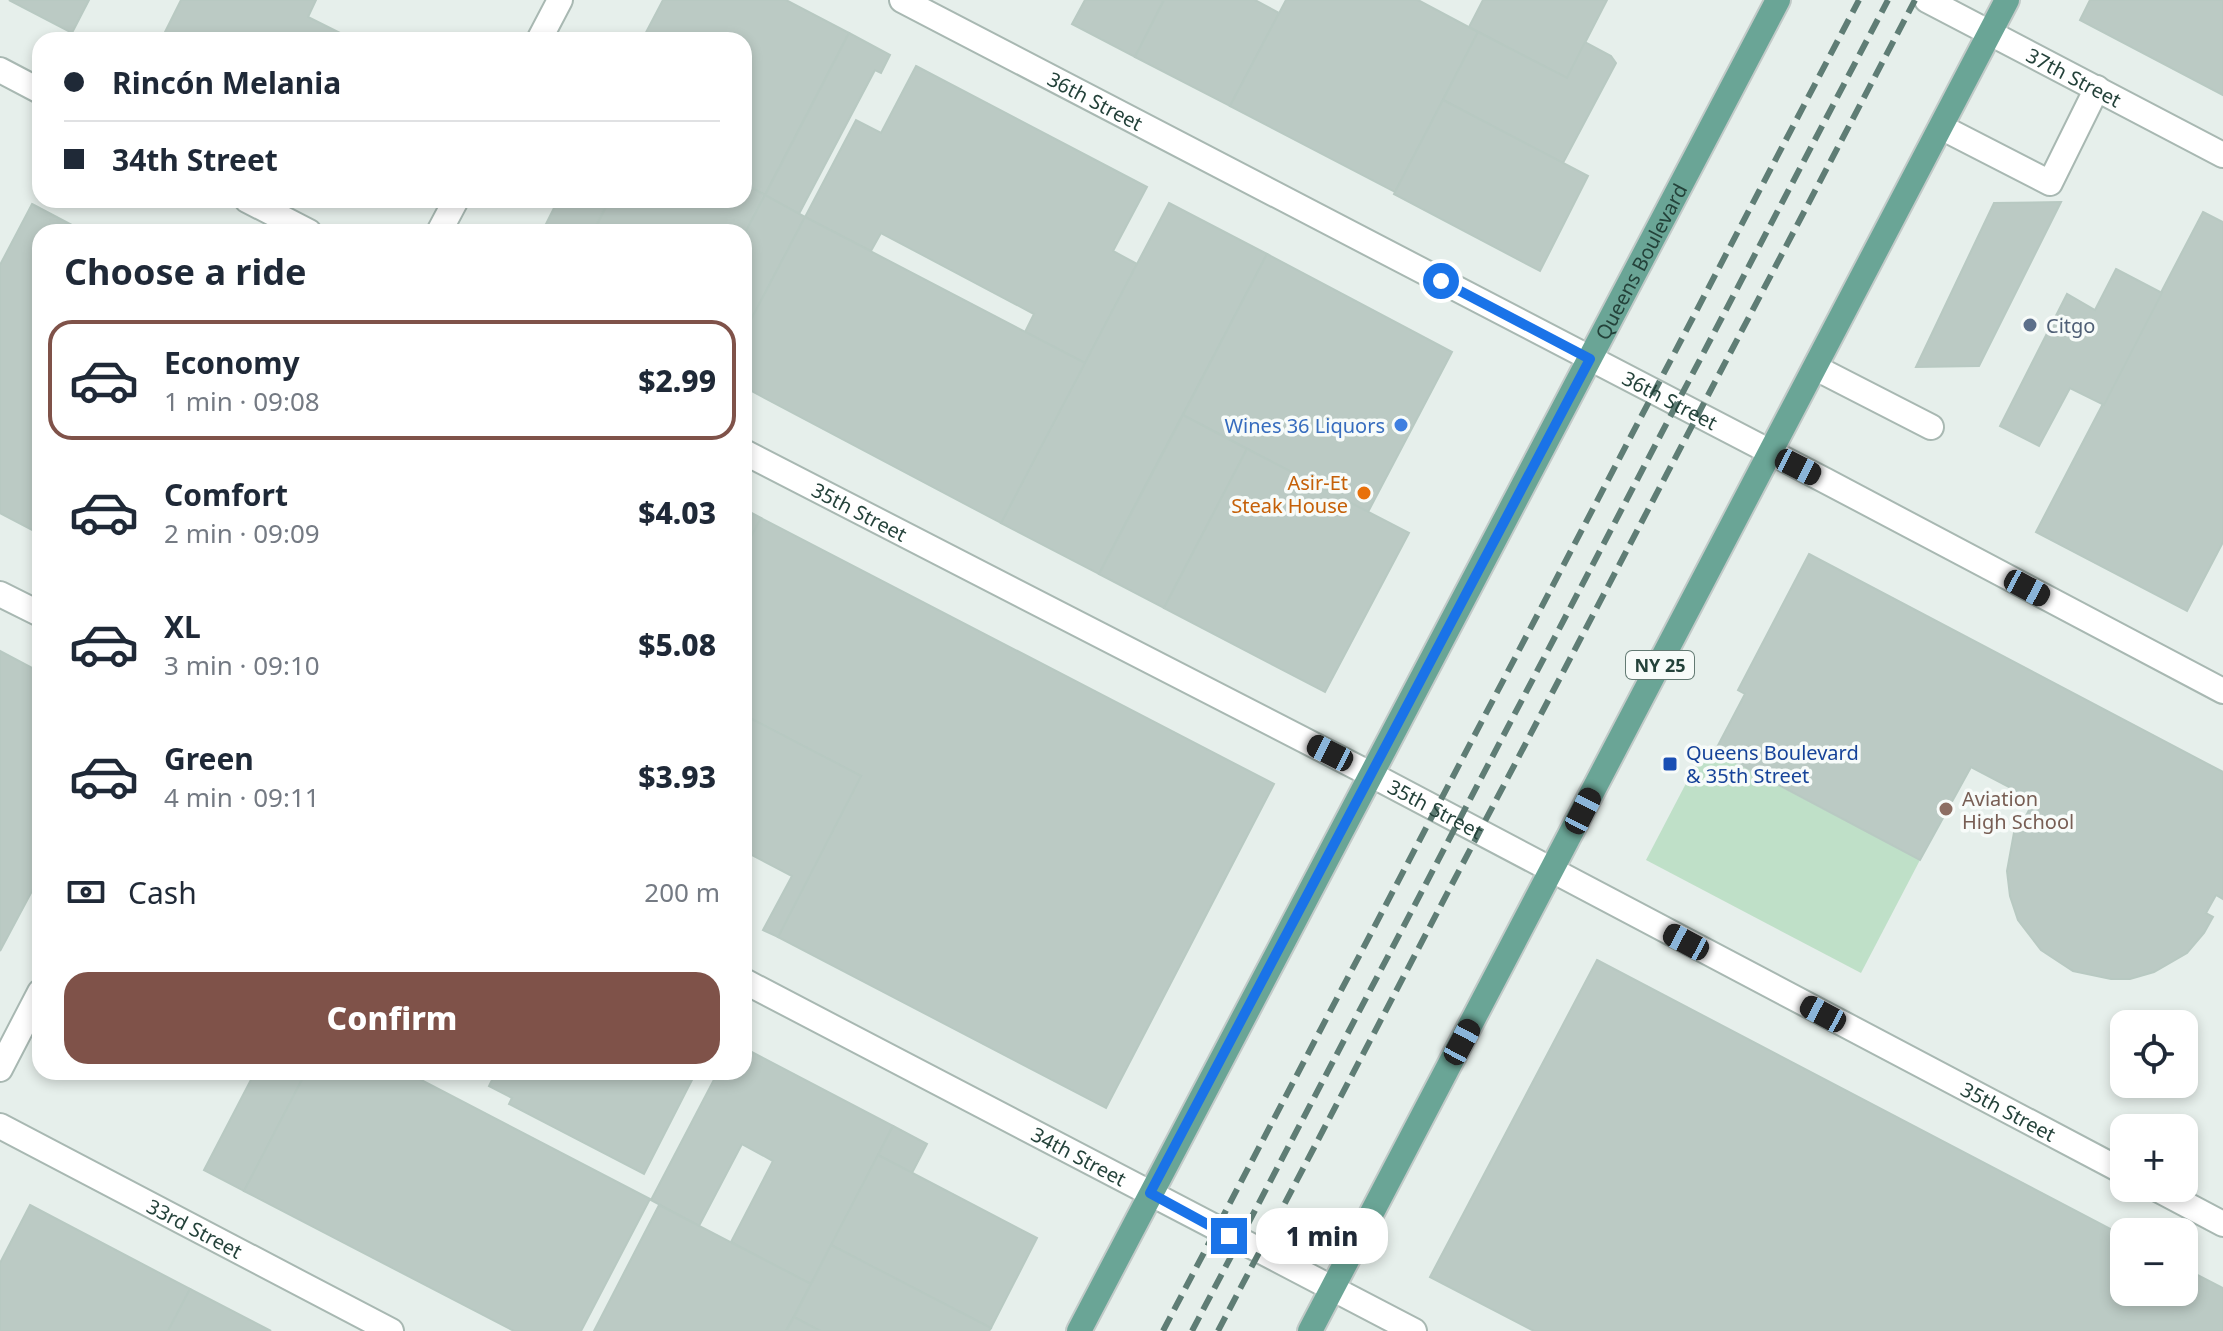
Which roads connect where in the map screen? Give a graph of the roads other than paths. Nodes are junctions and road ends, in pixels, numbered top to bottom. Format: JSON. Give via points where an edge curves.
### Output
{"nodes":[{"id":1,"x":560,"y":0,"type":"edge"},
{"id":2,"x":902,"y":0,"type":"edge"},
{"id":3,"x":1778,"y":0,"type":"edge"},
{"id":4,"x":1927,"y":0,"type":"edge"},
{"id":5,"x":2007,"y":0,"type":"edge"},
{"id":6,"x":543,"y":32,"type":"edge"},
{"id":7,"x":1990,"y":34,"type":"junction"},
{"id":8,"x":0,"y":70,"type":"edge"},
{"id":9,"x":32,"y":87,"type":"edge"},
{"id":10,"x":2097,"y":88,"type":"junction"},
{"id":11,"x":1941,"y":127,"type":"junction"},
{"id":12,"x":2223,"y":155,"type":"edge"},
{"id":13,"x":262,"y":208,"type":"edge"},
{"id":14,"x":294,"y":224,"type":"edge"},
{"id":15,"x":1590,"y":359,"type":"junction"},
{"id":16,"x":1816,"y":368,"type":"junction"},
{"id":17,"x":1931,"y":427,"type":"dead end"},
{"id":18,"x":1771,"y":452,"type":"junction"},
{"id":19,"x":752,"y":456,"type":"edge"},
{"id":20,"x":0,"y":594,"type":"edge"},
{"id":21,"x":32,"y":610,"type":"edge"},
{"id":22,"x":2223,"y":691,"type":"edge"},
{"id":23,"x":1372,"y":775,"type":"junction"},
{"id":24,"x":1552,"y":871,"type":"junction"},
{"id":25,"x":752,"y":985,"type":"edge"},
{"id":26,"x":32,"y":1007,"type":"edge"},
{"id":27,"x":0,"y":1069,"type":"edge"},
{"id":28,"x":0,"y":1126,"type":"edge"},
{"id":29,"x":2110,"y":1165,"type":"edge"},
{"id":30,"x":1150,"y":1193,"type":"junction"},
{"id":31,"x":2181,"y":1202,"type":"edge"},
{"id":32,"x":2223,"y":1224,"type":"edge"},
{"id":33,"x":1332,"y":1288,"type":"junction"},
{"id":34,"x":391,"y":1331,"type":"edge"},
{"id":35,"x":1079,"y":1331,"type":"edge"},
{"id":36,"x":1310,"y":1331,"type":"edge"},
{"id":37,"x":1414,"y":1331,"type":"edge"}],
"edges":[{"from":1,"to":6,"type":"street"},
{"from":2,"to":15,"type":"street","name":"36th Street"},
{"from":3,"to":15,"type":"main road","name":"Queens Boulevard"},
{"from":4,"to":7,"type":"street","name":"37th Street"},
{"from":5,"to":7,"type":"main road","number":"NY 25"},
{"from":7,"to":10,"type":"street","name":"37th Street"},
{"from":7,"to":11,"type":"main road","number":"NY 25"},
{"from":8,"to":9,"type":"street"},
{"from":10,"to":11,"type":"street","via":[[2050,183]]},
{"from":10,"to":12,"type":"street","name":"37th Street"},
{"from":11,"to":16,"type":"main road","number":"NY 25"},
{"from":13,"to":14,"type":"street"},
{"from":15,"to":18,"type":"street","name":"36th Street"},
{"from":15,"to":23,"type":"main road","name":"Queens Boulevard"},
{"from":16,"to":17,"type":"street"},
{"from":16,"to":18,"type":"main road","number":"NY 25"},
{"from":18,"to":22,"type":"street","name":"36th Street"},
{"from":18,"to":24,"type":"main road","number":"NY 25"},
{"from":19,"to":23,"type":"street","name":"35th Street"},
{"from":20,"to":21,"type":"street"},
{"from":23,"to":24,"type":"street","name":"35th Street"},
{"from":23,"to":30,"type":"main road","name":"Queens Boulevard"},
{"from":24,"to":29,"type":"street","name":"35th Street"},
{"from":24,"to":33,"type":"main road","number":"NY 25"},
{"from":25,"to":30,"type":"street","name":"34th Street"},
{"from":26,"to":27,"type":"street"},
{"from":28,"to":34,"type":"street","name":"33rd Street"},
{"from":30,"to":33,"type":"street","name":"34th Street"},
{"from":30,"to":35,"type":"main road","name":"Queens Boulevard"},
{"from":31,"to":32,"type":"street"},
{"from":33,"to":36,"type":"main road","number":"NY 25"},
{"from":33,"to":37,"type":"street","name":"34th Street"}]}
